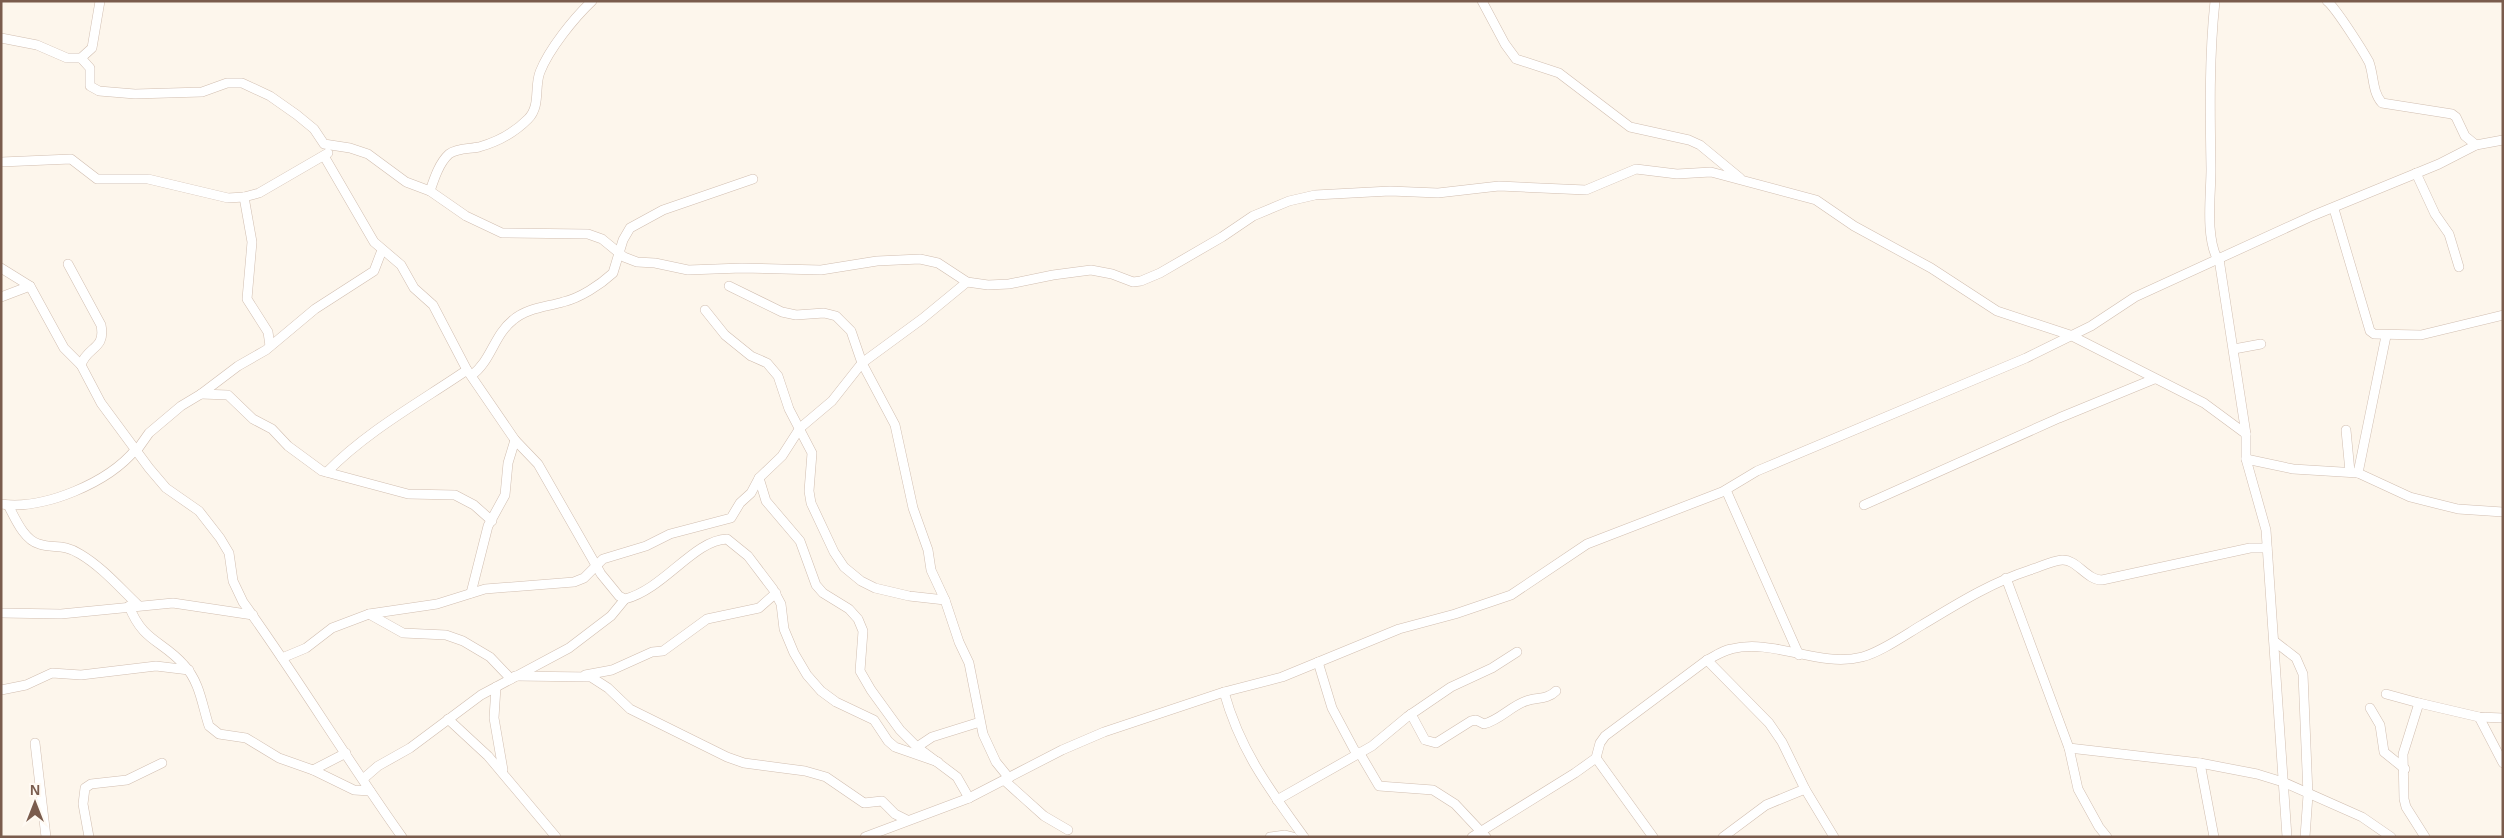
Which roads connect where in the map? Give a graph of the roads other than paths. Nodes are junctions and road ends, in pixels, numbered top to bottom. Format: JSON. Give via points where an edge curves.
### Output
{"nodes":[{"id":1,"x":100,"y":1,"type":"edge"},
{"id":2,"x":592,"y":1,"type":"edge"},
{"id":3,"x":1482,"y":1,"type":"edge"},
{"id":4,"x":2214,"y":1,"type":"edge"},
{"id":5,"x":2327,"y":1,"type":"edge"},
{"id":6,"x":1,"y":38,"type":"edge"},
{"id":7,"x":81,"y":58,"type":"junction"},
{"id":8,"x":2503,"y":140,"type":"edge"},
{"id":9,"x":2476,"y":145,"type":"junction"},
{"id":10,"x":337,"y":148,"type":"junction"},
{"id":11,"x":324,"y":156,"type":"junction"},
{"id":12,"x":1,"y":162,"type":"edge"},
{"id":13,"x":2416,"y":173,"type":"junction"},
{"id":14,"x":753,"y":179,"type":"dead end"},
{"id":15,"x":1744,"y":181,"type":"junction"},
{"id":16,"x":430,"y":191,"type":"junction"},
{"id":17,"x":244,"y":197,"type":"junction"},
{"id":18,"x":2334,"y":209,"type":"junction"},
{"id":19,"x":382,"y":250,"type":"junction"},
{"id":20,"x":619,"y":253,"type":"junction"},
{"id":21,"x":2219,"y":259,"type":"junction"},
{"id":22,"x":68,"y":264,"type":"dead end"},
{"id":23,"x":2459,"y":267,"type":"dead end"},
{"id":24,"x":1,"y":268,"type":"edge"},
{"id":25,"x":967,"y":282,"type":"junction"},
{"id":26,"x":30,"y":286,"type":"junction"},
{"id":27,"x":729,"y":286,"type":"dead end"},
{"id":28,"x":1,"y":297,"type":"edge"},
{"id":29,"x":705,"y":310,"type":"dead end"},
{"id":30,"x":2503,"y":315,"type":"edge"},
{"id":31,"x":2070,"y":335,"type":"junction"},
{"id":32,"x":2386,"y":336,"type":"junction"},
{"id":33,"x":2261,"y":344,"type":"dead end"},
{"id":34,"x":270,"y":346,"type":"junction"},
{"id":35,"x":2234,"y":349,"type":"junction"},
{"id":36,"x":862,"y":363,"type":"junction"},
{"id":37,"x":81,"y":365,"type":"junction"},
{"id":38,"x":469,"y":373,"type":"junction"},
{"id":39,"x":2154,"y":379,"type":"junction"},
{"id":40,"x":202,"y":394,"type":"junction"},
{"id":41,"x":800,"y":428,"type":"junction"},
{"id":42,"x":2346,"y":430,"type":"dead end"},
{"id":43,"x":2246,"y":434,"type":"junction"},
{"id":44,"x":515,"y":440,"type":"junction"},
{"id":45,"x":136,"y":450,"type":"junction"},
{"id":46,"x":2246,"y":459,"type":"junction"},
{"id":47,"x":327,"y":472,"type":"junction"},
{"id":48,"x":2354,"y":472,"type":"junction"},
{"id":49,"x":759,"y":478,"type":"junction"},
{"id":50,"x":1726,"y":490,"type":"junction"},
{"id":51,"x":5,"y":505,"type":"edge"},
{"id":52,"x":1864,"y":505,"type":"dead end"},
{"id":53,"x":2503,"y":512,"type":"edge"},
{"id":54,"x":492,"y":521,"type":"junction"},
{"id":55,"x":2267,"y":548,"type":"junction"},
{"id":56,"x":596,"y":566,"type":"junction"},
{"id":57,"x":2006,"y":578,"type":"junction"},
{"id":58,"x":470,"y":594,"type":"junction"},
{"id":59,"x":776,"y":594,"type":"junction"},
{"id":60,"x":625,"y":599,"type":"junction"},
{"id":61,"x":945,"y":600,"type":"junction"},
{"id":62,"x":133,"y":605,"type":"junction"},
{"id":63,"x":1,"y":613,"type":"edge"},
{"id":64,"x":369,"y":614,"type":"junction"},
{"id":65,"x":253,"y":615,"type":"junction"},
{"id":66,"x":2274,"y":641,"type":"junction"},
{"id":67,"x":1516,"y":652,"type":"dead end"},
{"id":68,"x":1799,"y":655,"type":"junction"},
{"id":69,"x":282,"y":658,"type":"junction"},
{"id":70,"x":1707,"y":660,"type":"junction"},
{"id":71,"x":1318,"y":662,"type":"junction"},
{"id":72,"x":189,"y":670,"type":"junction"},
{"id":73,"x":582,"y":675,"type":"junction"},
{"id":74,"x":513,"y":678,"type":"junction"},
{"id":75,"x":496,"y":687,"type":"junction"},
{"id":76,"x":1,"y":690,"type":"edge"},
{"id":77,"x":1556,"y":691,"type":"dead end"},
{"id":78,"x":1224,"y":692,"type":"junction"},
{"id":79,"x":2386,"y":694,"type":"dead end"},
{"id":80,"x":2419,"y":703,"type":"junction"},
{"id":81,"x":2370,"y":708,"type":"dead end"},
{"id":82,"x":1410,"y":714,"type":"junction"},
{"id":83,"x":2479,"y":717,"type":"junction"},
{"id":84,"x":2503,"y":718,"type":"edge"},
{"id":85,"x":448,"y":719,"type":"junction"},
{"id":86,"x":980,"y":722,"type":"junction"},
{"id":87,"x":35,"y":743,"type":"dead end"},
{"id":88,"x":917,"y":747,"type":"junction"},
{"id":89,"x":2069,"y":748,"type":"junction"},
{"id":90,"x":346,"y":753,"type":"junction"},
{"id":91,"x":1358,"y":753,"type":"junction"},
{"id":92,"x":1596,"y":758,"type":"junction"},
{"id":93,"x":938,"y":762,"type":"junction"},
{"id":94,"x":162,"y":763,"type":"dead end"},
{"id":95,"x":2200,"y":763,"type":"junction"},
{"id":96,"x":2503,"y":763,"type":"edge"},
{"id":97,"x":2405,"y":769,"type":"junction"},
{"id":98,"x":313,"y":770,"type":"junction"},
{"id":99,"x":504,"y":773,"type":"junction"},
{"id":100,"x":363,"y":779,"type":"junction"},
{"id":101,"x":1007,"y":779,"type":"junction"},
{"id":102,"x":2283,"y":782,"type":"junction"},
{"id":103,"x":1805,"y":789,"type":"junction"},
{"id":104,"x":370,"y":791,"type":"junction"},
{"id":105,"x":2308,"y":795,"type":"junction"},
{"id":106,"x":969,"y":798,"type":"junction"},
{"id":107,"x":1277,"y":800,"type":"junction"},
{"id":108,"x":907,"y":820,"type":"junction"},
{"id":109,"x":1068,"y":830,"type":"dead end"},
{"id":110,"x":1483,"y":834,"type":"edge"},
{"id":111,"x":46,"y":837,"type":"edge"},
{"id":112,"x":89,"y":837,"type":"edge"},
{"id":113,"x":402,"y":837,"type":"edge"},
{"id":114,"x":556,"y":837,"type":"edge"},
{"id":115,"x":865,"y":837,"type":"edge"},
{"id":116,"x":1270,"y":837,"type":"edge"},
{"id":117,"x":1293,"y":837,"type":"edge"},
{"id":118,"x":1304,"y":837,"type":"edge"},
{"id":119,"x":1472,"y":837,"type":"edge"},
{"id":120,"x":1653,"y":837,"type":"edge"},
{"id":121,"x":1723,"y":837,"type":"edge"},
{"id":122,"x":1834,"y":837,"type":"edge"},
{"id":123,"x":2107,"y":837,"type":"edge"},
{"id":124,"x":2214,"y":837,"type":"edge"},
{"id":125,"x":2287,"y":837,"type":"edge"},
{"id":126,"x":2305,"y":837,"type":"edge"},
{"id":127,"x":2391,"y":837,"type":"edge"},
{"id":128,"x":2425,"y":837,"type":"edge"}],
"edges":[{"from":1,"to":7,"type":"street","via":[[92,48]]},
{"from":2,"to":16,"type":"street","via":[[565,31],[543,65],[537,82],[535,110],[529,118],[496,141],[448,156],[439,168]]},
{"from":3,"to":15,"type":"street","via":[[1504,44],[1516,59],[1559,73],[1630,127],[1700,145]]},
{"from":4,"to":21,"type":"street","via":[[2210,210]]},
{"from":5,"to":9,"type":"street","via":[[2369,63],[2376,94],[2382,103],[2452,114],[2465,136]]},
{"from":6,"to":7,"type":"street","via":[[37,45],[67,58]]},
{"from":7,"to":10,"type":"street","via":[[90,68],[90,86],[99,91],[135,94],[202,92],[231,82],[248,84],[314,128],[324,144]]},
{"from":8,"to":9,"type":"street"},
{"from":9,"to":13,"type":"street"},
{"from":10,"to":11,"type":"street"},
{"from":10,"to":16,"type":"street","via":[[368,154],[406,182]]},
{"from":11,"to":17,"type":"street","via":[[267,189]]},
{"from":11,"to":19,"type":"street","via":[[374,242]]},
{"from":12,"to":17,"type":"street","via":[[71,159],[97,179],[148,179],[217,197]]},
{"from":13,"to":18,"type":"street"},
{"from":13,"to":23,"type":"street","via":[[2435,214],[2449,234]]},
{"from":14,"to":20,"type":"street","via":[[644,219],[630,228]]},
{"from":15,"to":25,"type":"street","via":[[1711,172],[1676,174],[1644,169],[1628,171],[1586,190],[1499,186],[1438,193],[1390,191],[1316,195],[1289,201],[1253,216],[1160,274],[1141,281],[1133,282],[1091,270],[1009,284]]},
{"from":15,"to":31,"type":"street","via":[[1816,200],[1997,311]]},
{"from":16,"to":20,"type":"street","via":[[466,216],[502,233],[588,234],[602,238]]},
{"from":17,"to":34,"type":"street","via":[[252,242],[246,299],[268,332]]},
{"from":18,"to":21,"type":"street"},
{"from":18,"to":32,"type":"street","via":[[2370,331]]},
{"from":19,"to":34,"type":"street","via":[[374,271],[315,309]]},
{"from":19,"to":38,"type":"street","via":[[402,265],[414,288],[433,305]]},
{"from":20,"to":25,"type":"street","via":[[637,262],[688,270],[821,270],[877,261],[920,259],[938,263]]},
{"from":20,"to":38,"type":"street","via":[[613,273],[600,282],[565,302],[524,312],[512,320],[481,368]]},
{"from":21,"to":31,"type":"street","via":[[2135,297],[2092,326]]},
{"from":21,"to":35,"type":"street"},
{"from":22,"to":37,"type":"street","via":[[93,308],[103,335],[101,342],[83,358]]},
{"from":24,"to":26,"type":"street"},
{"from":25,"to":36,"type":"street"},
{"from":26,"to":28,"type":"street"},
{"from":26,"to":37,"type":"street","via":[[64,348]]},
{"from":27,"to":36,"type":"street","via":[[782,312],[836,316],[851,331]]},
{"from":29,"to":41,"type":"street","via":[[725,335],[751,356],[767,363],[778,376],[789,409]]},
{"from":30,"to":32,"type":"street","via":[[2421,335]]},
{"from":31,"to":39,"type":"street"},
{"from":31,"to":50,"type":"street","via":[[2026,358],[1757,471]]},
{"from":32,"to":48,"type":"street"},
{"from":33,"to":35,"type":"street"},
{"from":34,"to":40,"type":"street"},
{"from":35,"to":43,"type":"street"},
{"from":36,"to":41,"type":"street","via":[[832,400]]},
{"from":36,"to":61,"type":"street","via":[[895,424],[913,508],[928,550],[931,570]]},
{"from":37,"to":45,"type":"street","via":[[101,403]]},
{"from":38,"to":44,"type":"street"},
{"from":38,"to":47,"type":"street","via":[[414,403]]},
{"from":39,"to":43,"type":"street","via":[[2204,403]]},
{"from":39,"to":52,"type":"street"},
{"from":40,"to":45,"type":"street","via":[[160,422]]},
{"from":40,"to":47,"type":"street","via":[[228,395],[253,419],[272,429],[292,450]]},
{"from":41,"to":49,"type":"street","via":[[782,456]]},
{"from":41,"to":61,"type":"street","via":[[812,453],[809,497],[844,567],[861,582],[875,588]]},
{"from":42,"to":48,"type":"street"},
{"from":43,"to":46,"type":"street"},
{"from":44,"to":54,"type":"street","via":[[508,463],[506,495]]},
{"from":44,"to":56,"type":"street","via":[[538,464]]},
{"from":45,"to":51,"type":"street","via":[[101,478],[66,496]]},
{"from":45,"to":65,"type":"street","via":[[166,488],[193,506],[220,538],[229,553],[233,582]]},
{"from":46,"to":48,"type":"street","via":[[2293,469]]},
{"from":46,"to":55,"type":"street","via":[[2265,522]]},
{"from":47,"to":54,"type":"street","via":[[408,494],[455,495],[474,504]]},
{"from":48,"to":53,"type":"street","via":[[2410,497],[2458,509]]},
{"from":49,"to":56,"type":"street","via":[[731,518],[670,534],[646,546],[603,559]]},
{"from":49,"to":88,"type":"street","via":[[766,501],[800,542],[816,584],[858,619],[863,631],[859,662],[862,676],[891,720]]},
{"from":50,"to":68,"type":"street"},
{"from":50,"to":71,"type":"street","via":[[1587,544],[1511,595],[1408,626]]},
{"from":51,"to":62,"type":"street","via":[[34,542],[62,546],[82,555],[104,572]]},
{"from":54,"to":58,"type":"street","via":[[486,532]]},
{"from":55,"to":57,"type":"street","via":[[2250,548],[2102,580],[2092,579],[2065,560]]},
{"from":55,"to":66,"type":"street"},
{"from":56,"to":58,"type":"street","via":[[584,578],[574,582],[485,589]]},
{"from":56,"to":60,"type":"street","via":[[619,596]]},
{"from":57,"to":68,"type":"street","via":[[1982,588],[1904,636],[1862,657],[1835,659]]},
{"from":57,"to":89,"type":"street"},
{"from":58,"to":64,"type":"street","via":[[437,604]]},
{"from":59,"to":60,"type":"street","via":[[734,543],[718,539],[652,588]]},
{"from":59,"to":73,"type":"street","via":[[759,608],[707,619],[663,651],[652,652],[612,670]]},
{"from":59,"to":93,"type":"street","via":[[782,604],[784,629],[794,653],[821,691],[874,720],[896,747]]},
{"from":60,"to":74,"type":"street","via":[[611,616],[569,648]]},
{"from":61,"to":86,"type":"street","via":[[969,663]]},
{"from":62,"to":63,"type":"street","via":[[61,614]]},
{"from":62,"to":65,"type":"street","via":[[173,603]]},
{"from":62,"to":72,"type":"street","via":[[143,632]]},
{"from":64,"to":69,"type":"street","via":[[332,628],[306,648]]},
{"from":64,"to":74,"type":"street","via":[[403,634],[446,635],[463,640],[490,657]]},
{"from":65,"to":69,"type":"street"},
{"from":66,"to":102,"type":"street"},
{"from":66,"to":105,"type":"street","via":[[2296,658],[2302,668]]},
{"from":67,"to":82,"type":"street","via":[[1492,668],[1451,687]]},
{"from":68,"to":70,"type":"street","via":[[1779,649],[1748,647],[1724,651]]},
{"from":69,"to":90,"type":"street"},
{"from":70,"to":92,"type":"street","via":[[1605,736]]},
{"from":70,"to":103,"type":"street","via":[[1769,723]]},
{"from":71,"to":78,"type":"street","via":[[1282,677]]},
{"from":71,"to":91,"type":"street","via":[[1332,708]]},
{"from":72,"to":76,"type":"street","via":[[156,666],[81,676],[52,674],[26,685]]},
{"from":72,"to":98,"type":"street","via":[[198,688],[208,726],[213,731],[246,738],[279,758]]},
{"from":73,"to":74,"type":"street"},
{"from":73,"to":108,"type":"street","via":[[600,681],[630,709],[728,757],[744,763],[819,774],[864,803],[882,801]]},
{"from":74,"to":75,"type":"street"},
{"from":75,"to":85,"type":"street"},
{"from":75,"to":99,"type":"street","via":[[494,718]]},
{"from":77,"to":82,"type":"street","via":[[1546,698],[1526,701],[1492,722],[1472,721],[1436,743],[1425,740]]},
{"from":78,"to":101,"type":"street","via":[[1104,732]]},
{"from":78,"to":107,"type":"street","via":[[1241,742]]},
{"from":79,"to":80,"type":"street"},
{"from":80,"to":83,"type":"street"},
{"from":80,"to":97,"type":"street","via":[[2403,751]]},
{"from":81,"to":97,"type":"street","via":[[2380,725],[2384,752]]},
{"from":82,"to":91,"type":"street","via":[[1372,746]]},
{"from":83,"to":84,"type":"street"},
{"from":83,"to":96,"type":"street"},
{"from":85,"to":99,"type":"street"},
{"from":85,"to":100,"type":"street"},
{"from":86,"to":88,"type":"street","via":[[932,737]]},
{"from":86,"to":101,"type":"street","via":[[982,734]]},
{"from":87,"to":111,"type":"street"},
{"from":88,"to":93,"type":"street"},
{"from":89,"to":95,"type":"street"},
{"from":89,"to":123,"type":"street","via":[[2078,789]]},
{"from":90,"to":98,"type":"street"},
{"from":90,"to":100,"type":"street"},
{"from":91,"to":107,"type":"street"},
{"from":91,"to":110,"type":"street","via":[[1379,786],[1433,790],[1455,804]]},
{"from":92,"to":110,"type":"street"},
{"from":92,"to":120,"type":"street"},
{"from":93,"to":106,"type":"street","via":[[957,777]]},
{"from":94,"to":112,"type":"street","via":[[127,780],[91,784],[85,788],[83,801]]},
{"from":95,"to":102,"type":"street"},
{"from":95,"to":124,"type":"street"},
{"from":97,"to":128,"type":"street","via":[[2405,804]]},
{"from":98,"to":104,"type":"street","via":[[354,790]]},
{"from":99,"to":114,"type":"street"},
{"from":100,"to":104,"type":"street"},
{"from":101,"to":106,"type":"street"},
{"from":101,"to":109,"type":"street","via":[[1044,816]]},
{"from":102,"to":105,"type":"street"},
{"from":102,"to":125,"type":"street"},
{"from":103,"to":121,"type":"street","via":[[1766,805]]},
{"from":103,"to":122,"type":"street"},
{"from":104,"to":113,"type":"street"},
{"from":105,"to":126,"type":"street"},
{"from":105,"to":127,"type":"street","via":[[2362,817]]},
{"from":106,"to":108,"type":"street"},
{"from":107,"to":118,"type":"street"},
{"from":108,"to":115,"type":"street"},
{"from":110,"to":119,"type":"street"},
{"from":116,"to":117,"type":"street"}]}
